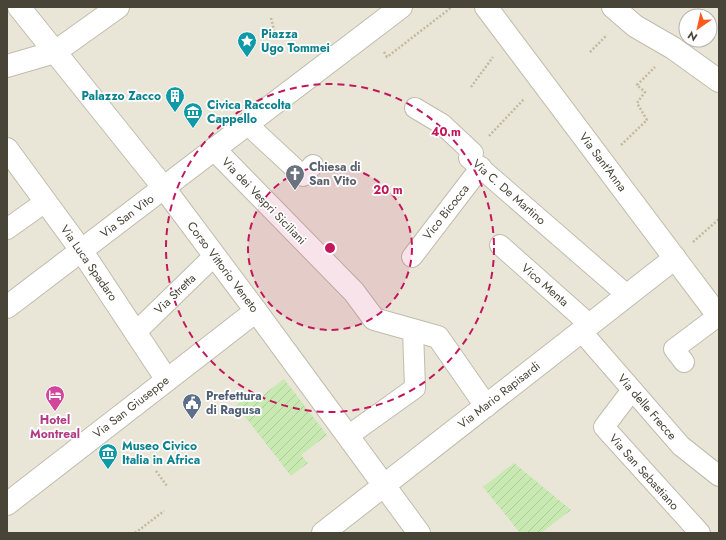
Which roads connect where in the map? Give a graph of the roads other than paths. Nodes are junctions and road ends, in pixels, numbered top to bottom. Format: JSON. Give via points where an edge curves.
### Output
{"nodes":[{"id":1,"x":19,"y":7,"type":"edge"},
{"id":2,"x":118,"y":7,"type":"edge"},
{"id":3,"x":401,"y":7,"type":"edge"},
{"id":4,"x":486,"y":7,"type":"edge"},
{"id":5,"x":613,"y":7,"type":"edge"},
{"id":6,"x":55,"y":52,"type":"junction"},
{"id":7,"x":7,"y":66,"type":"edge"},
{"id":8,"x":719,"y":81,"type":"edge"},
{"id":9,"x":415,"y":108,"type":"dead end"},
{"id":10,"x":247,"y":124,"type":"junction"},
{"id":11,"x":214,"y":149,"type":"junction"},
{"id":12,"x":9,"y":156,"type":"edge"},
{"id":13,"x":477,"y":160,"type":"junction"},
{"id":14,"x":313,"y":165,"type":"dead end"},
{"id":15,"x":164,"y":188,"type":"junction"},
{"id":16,"x":45,"y":202,"type":"junction"},
{"id":17,"x":7,"y":229,"type":"edge"},
{"id":18,"x":500,"y":245,"type":"dead end"},
{"id":19,"x":81,"y":250,"type":"junction"},
{"id":20,"x":214,"y":256,"type":"junction"},
{"id":21,"x":412,"y":256,"type":"dead end"},
{"id":22,"x":675,"y":258,"type":"junction"},
{"id":23,"x":627,"y":295,"type":"junction"},
{"id":24,"x":7,"y":307,"type":"edge"},
{"id":25,"x":256,"y":311,"type":"junction"},
{"id":26,"x":719,"y":317,"type":"edge"},
{"id":27,"x":585,"y":328,"type":"junction"},
{"id":28,"x":414,"y":330,"type":"junction"},
{"id":29,"x":136,"y":332,"type":"junction"},
{"id":30,"x":684,"y":362,"type":"dead end"},
{"id":31,"x":167,"y":380,"type":"junction"},
{"id":32,"x":632,"y":390,"type":"junction"},
{"id":33,"x":486,"y":406,"type":"junction"},
{"id":34,"x":348,"y":436,"type":"junction"},
{"id":35,"x":719,"y":476,"type":"edge"},
{"id":36,"x":384,"y":485,"type":"junction"},
{"id":37,"x":7,"y":504,"type":"edge"},
{"id":38,"x":323,"y":533,"type":"edge"},
{"id":39,"x":419,"y":533,"type":"edge"},
{"id":40,"x":700,"y":533,"type":"edge"}],
"edges":[{"from":1,"to":6,"type":"street","name":"Corso Vittorio Veneto"},
{"from":2,"to":6,"type":"street"},
{"from":3,"to":10,"type":"street","name":"Via San Vito"},
{"from":4,"to":22,"type":"street","name":"Via Sant'Anna"},
{"from":5,"to":8,"type":"street","via":[[635,26],[673,48]]},
{"from":6,"to":7,"type":"street"},
{"from":6,"to":15,"type":"street","name":"Corso Vittorio Veneto"},
{"from":9,"to":13,"type":"street","via":[[442,124]]},
{"from":10,"to":11,"type":"street","name":"Via San Vito"},
{"from":10,"to":14,"type":"street","via":[[303,176]]},
{"from":11,"to":15,"type":"street","name":"Via San Vito"},
{"from":11,"to":28,"type":"street","name":"Via dei Vespri Siciliani","via":[[354,292],[374,319]]},
{"from":12,"to":16,"type":"street","name":"Via Luca Spadaro"},
{"from":13,"to":21,"type":"street","name":"Vico Bicocca"},
{"from":13,"to":23,"type":"street","name":"Via C. De Martino"},
{"from":15,"to":19,"type":"street","name":"Via San Vito"},
{"from":15,"to":20,"type":"street","name":"Corso Vittorio Veneto"},
{"from":16,"to":17,"type":"street"},
{"from":16,"to":19,"type":"street","name":"Via Luca Spadaro"},
{"from":18,"to":27,"type":"street","name":"Vico Menta"},
{"from":19,"to":24,"type":"street","name":"Via San Vito"},
{"from":19,"to":29,"type":"street","name":"Via Luca Spadaro"},
{"from":20,"to":25,"type":"street","name":"Corso Vittorio Veneto"},
{"from":20,"to":29,"type":"street","name":"Via Stretta"},
{"from":22,"to":23,"type":"street","name":"Via Mario Rapisardi"},
{"from":22,"to":26,"type":"street","name":"Via Sant'Anna"},
{"from":23,"to":27,"type":"street","name":"Via Mario Rapisardi"},
{"from":25,"to":31,"type":"street","name":"Via San Giuseppe"},
{"from":25,"to":34,"type":"street","name":"Corso Vittorio Veneto"},
{"from":26,"to":30,"type":"street","via":[[674,349]]},
{"from":27,"to":32,"type":"street","name":"Via delle Frecce"},
{"from":27,"to":33,"type":"street","name":"Via Mario Rapisardi"},
{"from":28,"to":33,"type":"street","name":"Via dei Vespri Siciliani","via":[[438,337]]},
{"from":28,"to":34,"type":"street","via":[[415,388]]},
{"from":29,"to":31,"type":"street","name":"Via Luca Spadaro"},
{"from":31,"to":37,"type":"street","name":"Via San Giuseppe"},
{"from":32,"to":35,"type":"street","name":"Via delle Frecce","via":[[681,446]]},
{"from":32,"to":40,"type":"street","name":"Via San Sebastiano","via":[[604,426]]},
{"from":33,"to":36,"type":"street","name":"Via Mario Rapisardi"},
{"from":34,"to":36,"type":"street","name":"Corso Vittorio Veneto"},
{"from":36,"to":38,"type":"street","name":"Via Mario Rapisardi"},
{"from":36,"to":39,"type":"street","name":"Corso Vittorio Veneto"}]}
